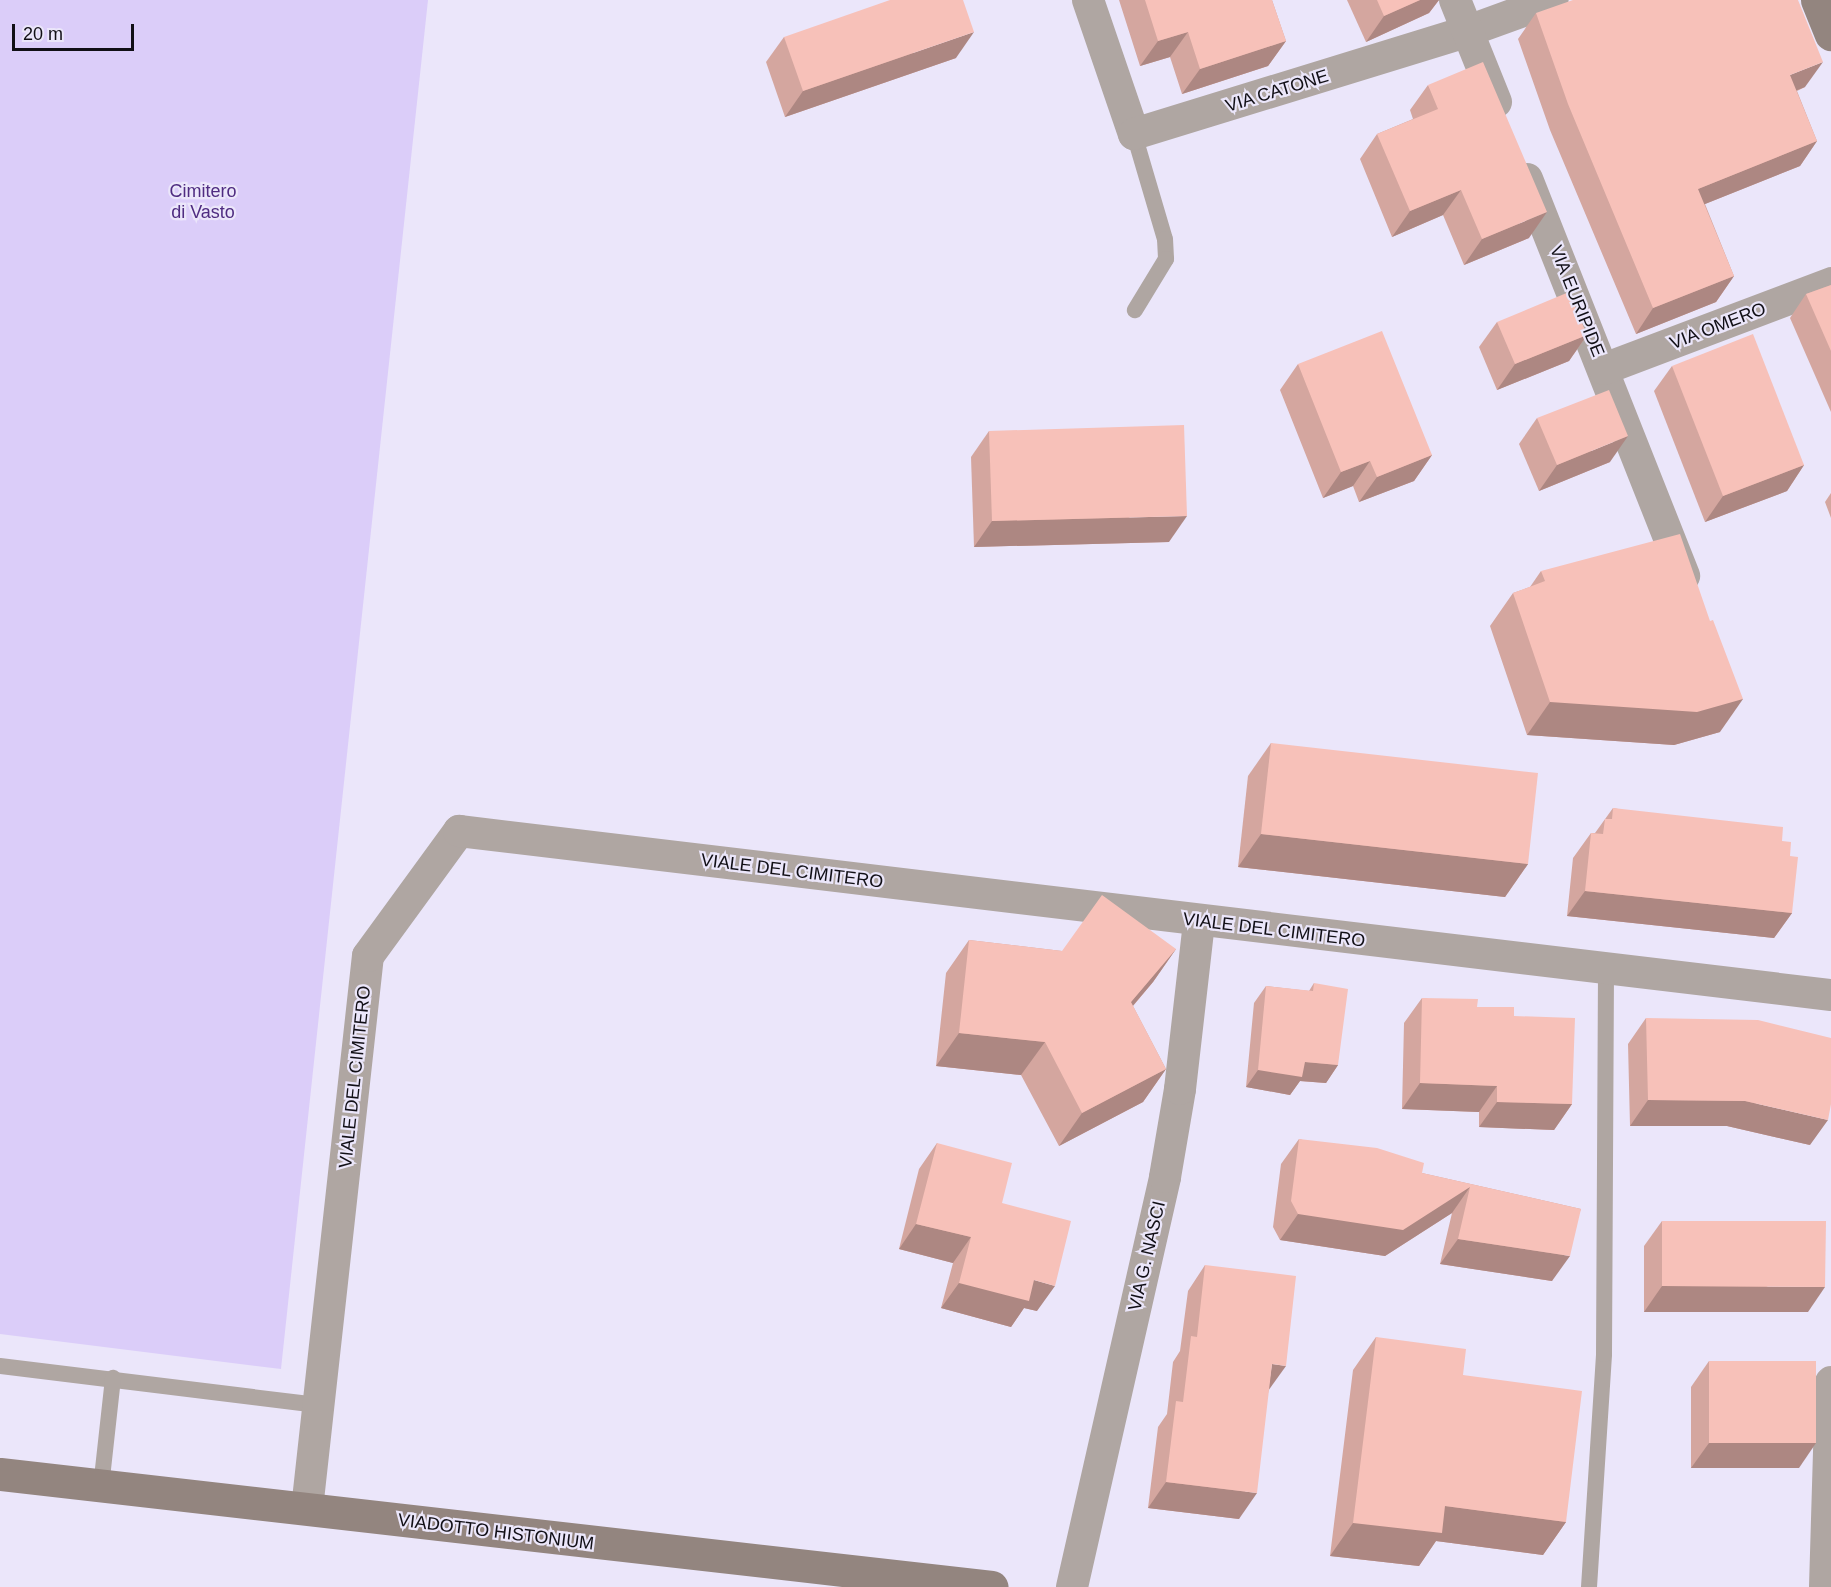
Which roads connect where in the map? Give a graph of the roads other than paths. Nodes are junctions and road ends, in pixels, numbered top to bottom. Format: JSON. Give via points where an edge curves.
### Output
{"nodes":[{"id":1,"x":1088,"y":0,"type":"edge"},
{"id":2,"x":1455,"y":0,"type":"edge"},
{"id":3,"x":1553,"y":0,"type":"edge"},
{"id":4,"x":1817,"y":0,"type":"edge"},
{"id":5,"x":1468,"y":32,"type":"junction"},
{"id":6,"x":1831,"y":34,"type":"edge"},
{"id":7,"x":1134,"y":134,"type":"junction"},
{"id":8,"x":1831,"y":283,"type":"edge"},
{"id":9,"x":1135,"y":310,"type":"dead end"},
{"id":10,"x":1604,"y":369,"type":"junction"},
{"id":11,"x":1694,"y":603,"type":"edge"},
{"id":12,"x":1199,"y":921,"type":"junction"},
{"id":13,"x":1606,"y":969,"type":"junction"},
{"id":14,"x":1831,"y":994,"type":"edge"},
{"id":15,"x":0,"y":1366,"type":"edge"},
{"id":16,"x":113,"y":1378,"type":"junction"},
{"id":17,"x":1831,"y":1382,"type":"edge"},
{"id":18,"x":1831,"y":1395,"type":"edge"},
{"id":19,"x":318,"y":1405,"type":"junction"},
{"id":20,"x":0,"y":1474,"type":"edge"},
{"id":21,"x":101,"y":1487,"type":"junction"},
{"id":22,"x":307,"y":1509,"type":"junction"},
{"id":23,"x":992,"y":1587,"type":"edge"},
{"id":24,"x":1072,"y":1587,"type":"edge"},
{"id":25,"x":1589,"y":1587,"type":"edge"},
{"id":26,"x":1825,"y":1587,"type":"edge"}],
"edges":[{"from":1,"to":7,"type":"street"},
{"from":2,"to":5,"type":"street","name":"VIA EURIPIDE"},
{"from":3,"to":5,"type":"street","name":"VIA CATONE"},
{"from":4,"to":6,"type":"main road"},
{"from":5,"to":7,"type":"street","name":"VIA CATONE"},
{"from":5,"to":10,"type":"street","name":"VIA EURIPIDE"},
{"from":7,"to":9,"type":"lane","via":[[1165,239],[1166,259]]},
{"from":8,"to":10,"type":"street","name":"VIA OMERO"},
{"from":10,"to":11,"type":"street","name":"VIA EURIPIDE"},
{"from":12,"to":13,"type":"street","name":"VIALE DEL CIMITERO"},
{"from":12,"to":19,"type":"street","name":"VIALE DEL CIMITERO","via":[[459,831],[368,956]]},
{"from":12,"to":24,"type":"street","name":"VIA G. NASCI","via":[[1180,1089],[1165,1177]]},
{"from":13,"to":14,"type":"street","name":"VIALE DEL CIMITERO"},
{"from":13,"to":25,"type":"lane","via":[[1604,1354]]},
{"from":15,"to":16,"type":"lane"},
{"from":16,"to":19,"type":"lane"},
{"from":16,"to":21,"type":"lane"},
{"from":17,"to":18,"type":"street"},
{"from":18,"to":26,"type":"street"},
{"from":19,"to":22,"type":"street","name":"VIALE DEL CIMITERO"},
{"from":20,"to":21,"type":"main road","name":"VIADOTTO HISTONIUM"},
{"from":21,"to":22,"type":"main road","name":"VIADOTTO HISTONIUM"},
{"from":22,"to":23,"type":"main road","name":"VIADOTTO HISTONIUM"}]}
